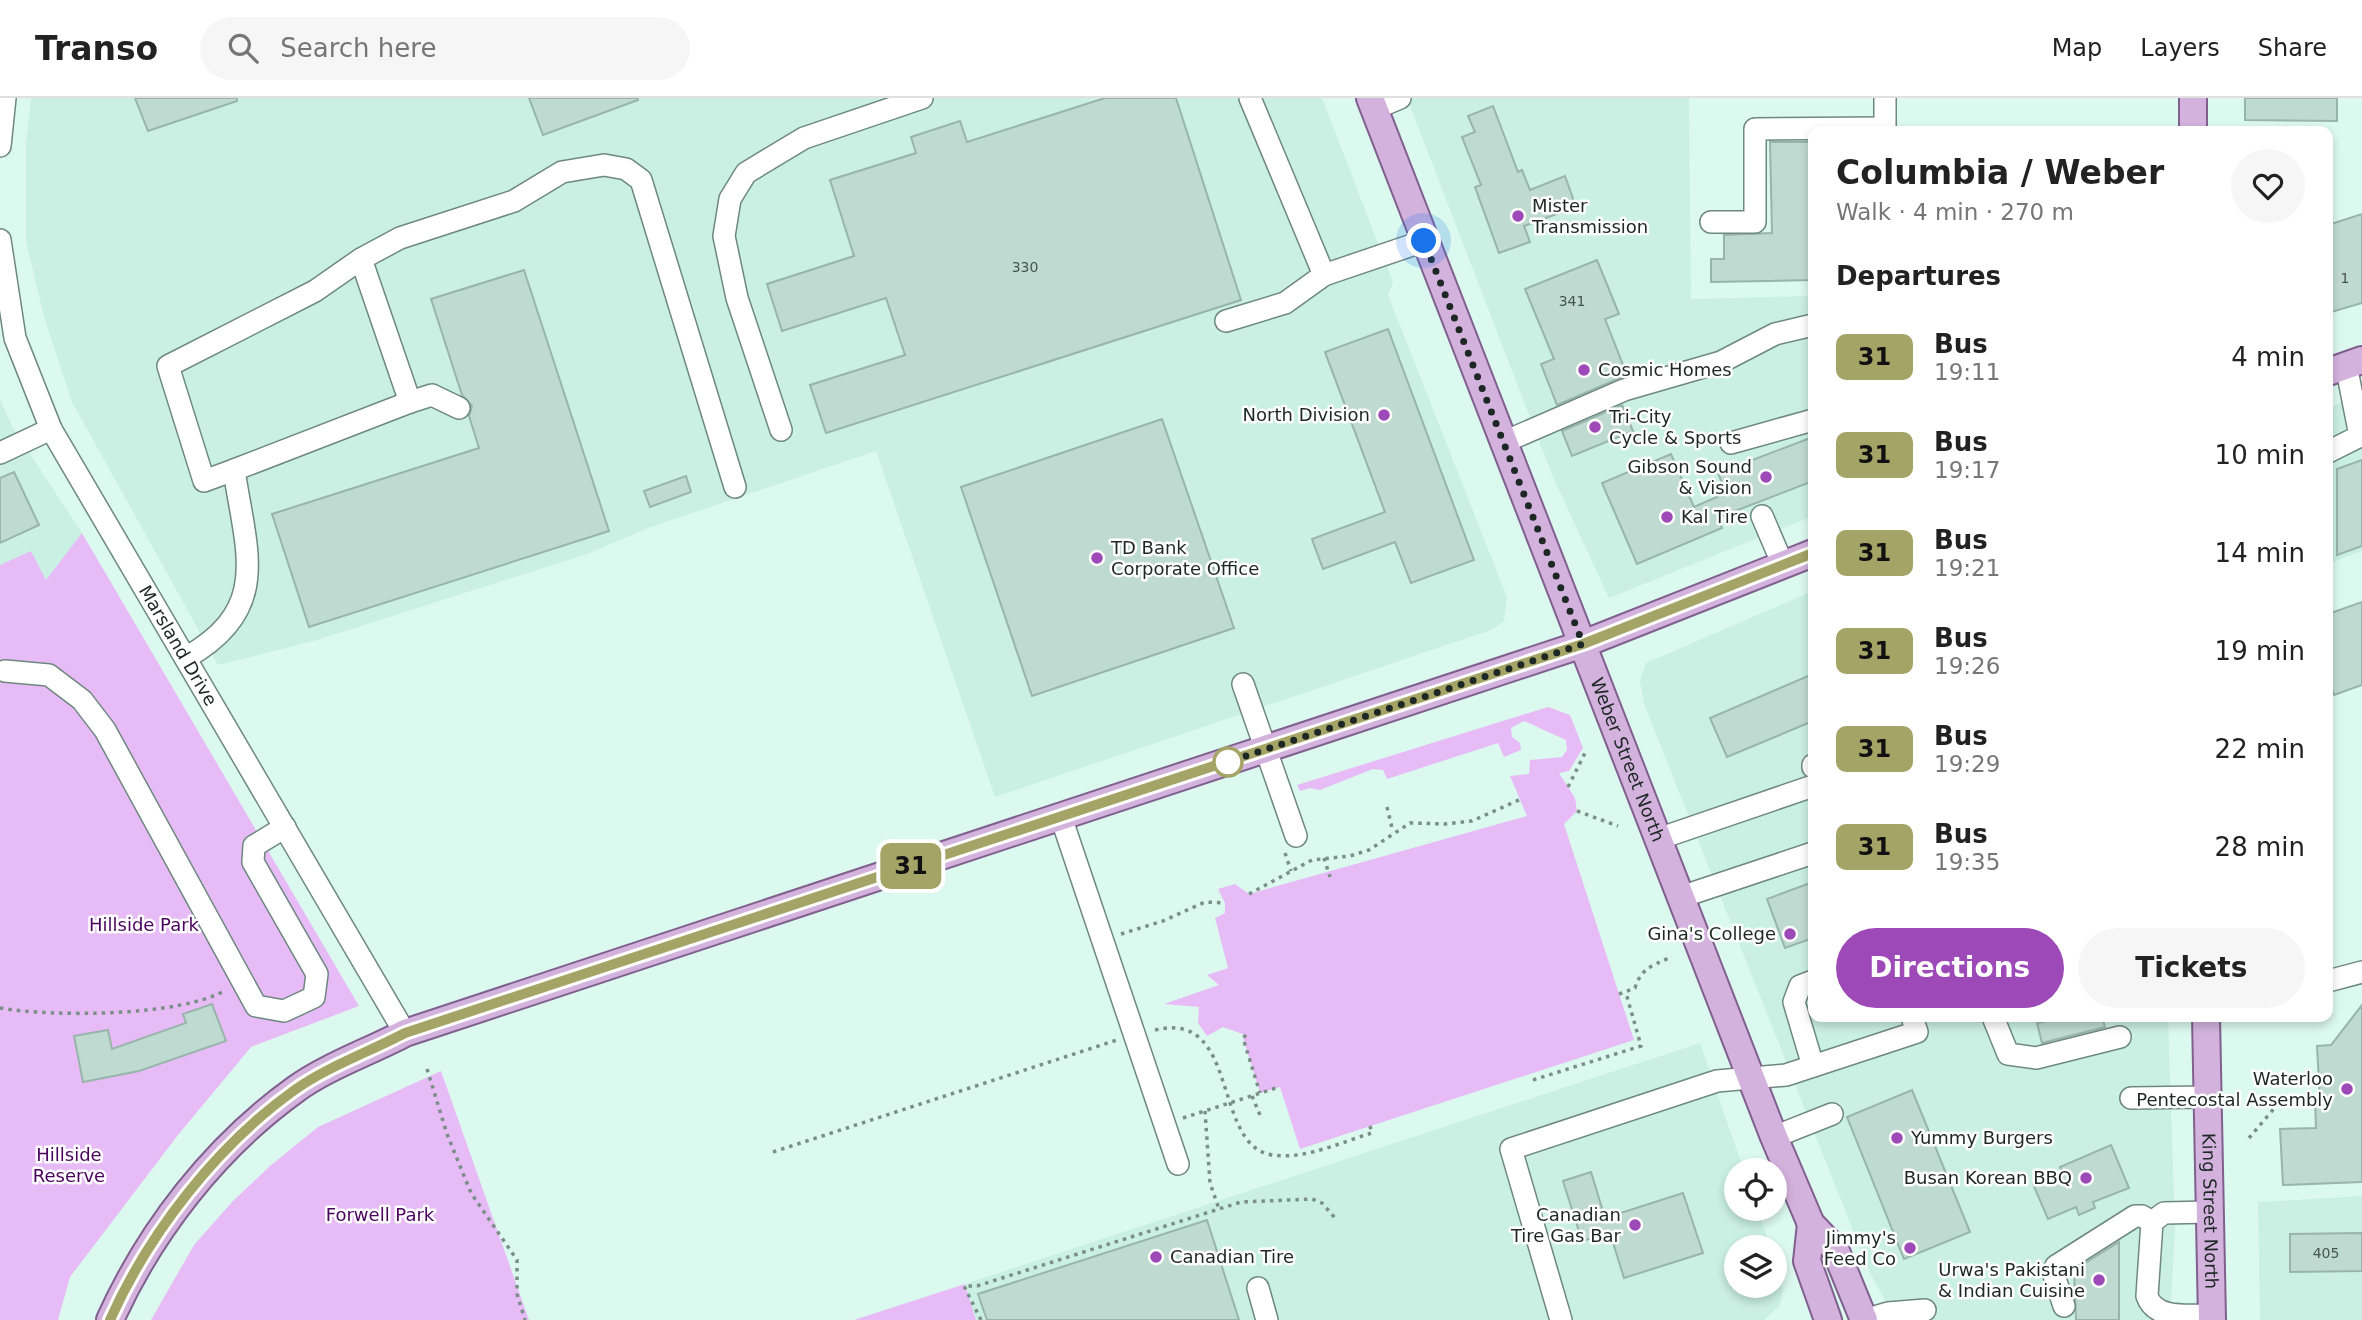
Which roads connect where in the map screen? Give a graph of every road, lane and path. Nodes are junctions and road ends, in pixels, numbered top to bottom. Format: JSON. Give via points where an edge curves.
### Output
{"nodes":[{"id":1,"x":5,"y":98,"type":"edge"},
{"id":2,"x":922,"y":98,"type":"edge"},
{"id":3,"x":1250,"y":98,"type":"edge"},
{"id":4,"x":1401,"y":98,"type":"edge"},
{"id":5,"x":1885,"y":98,"type":"edge"},
{"id":6,"x":2193,"y":98,"type":"edge"},
{"id":7,"x":1372,"y":104,"type":"edge"},
{"id":8,"x":1885,"y":126,"type":"edge"},
{"id":9,"x":2193,"y":126,"type":"edge"},
{"id":10,"x":1808,"y":129,"type":"edge"},
{"id":11,"x":0,"y":146,"type":"edge"},
{"id":12,"x":1711,"y":222,"type":"dead end"},
{"id":13,"x":0,"y":240,"type":"edge"},
{"id":14,"x":1424,"y":241,"type":"junction"},
{"id":15,"x":360,"y":259,"type":"junction"},
{"id":16,"x":1324,"y":275,"type":"junction"},
{"id":17,"x":1226,"y":321,"type":"dead end"},
{"id":18,"x":1808,"y":327,"type":"edge"},
{"id":19,"x":2345,"y":366,"type":"edge"},
{"id":20,"x":410,"y":402,"type":"junction"},
{"id":21,"x":459,"y":408,"type":"dead end"},
{"id":22,"x":1808,"y":421,"type":"edge"},
{"id":23,"x":51,"y":429,"type":"junction"},
{"id":24,"x":781,"y":430,"type":"dead end"},
{"id":25,"x":1504,"y":442,"type":"junction"},
{"id":26,"x":1731,"y":443,"type":"dead end"},
{"id":27,"x":2333,"y":450,"type":"edge"},
{"id":28,"x":0,"y":453,"type":"edge"},
{"id":29,"x":234,"y":470,"type":"junction"},
{"id":30,"x":735,"y":487,"type":"dead end"},
{"id":31,"x":1762,"y":516,"type":"dead end"},
{"id":32,"x":1808,"y":555,"type":"edge"},
{"id":33,"x":1783,"y":565,"type":"junction"},
{"id":34,"x":1583,"y":644,"type":"junction"},
{"id":35,"x":187,"y":657,"type":"junction"},
{"id":36,"x":5,"y":671,"type":"dead end"},
{"id":37,"x":1243,"y":684,"type":"dead end"},
{"id":38,"x":1587,"y":749,"type":"dead end"},
{"id":39,"x":1265,"y":750,"type":"junction"},
{"id":40,"x":1568,"y":787,"type":"dead end"},
{"id":41,"x":1808,"y":788,"type":"edge"},
{"id":42,"x":1521,"y":799,"type":"dead end"},
{"id":43,"x":1387,"y":807,"type":"dead end"},
{"id":44,"x":1577,"y":811,"type":"dead end"},
{"id":45,"x":1061,"y":817,"type":"junction"},
{"id":46,"x":1618,"y":826,"type":"dead end"},
{"id":47,"x":285,"y":827,"type":"junction"},
{"id":48,"x":1394,"y":832,"type":"junction"},
{"id":49,"x":1296,"y":836,"type":"dead end"},
{"id":50,"x":1658,"y":839,"type":"junction"},
{"id":51,"x":1808,"y":855,"type":"edge"},
{"id":52,"x":1324,"y":858,"type":"junction"},
{"id":53,"x":1329,"y":877,"type":"dead end"},
{"id":54,"x":1249,"y":894,"type":"dead end"},
{"id":55,"x":1681,"y":897,"type":"junction"},
{"id":56,"x":1225,"y":903,"type":"dead end"},
{"id":57,"x":1102,"y":941,"type":"junction"},
{"id":58,"x":1669,"y":958,"type":"dead end"},
{"id":59,"x":2362,"y":972,"type":"edge"},
{"id":60,"x":2333,"y":980,"type":"edge"},
{"id":61,"x":242,"y":981,"type":"junction"},
{"id":62,"x":1808,"y":983,"type":"edge"},
{"id":63,"x":1626,"y":993,"type":"junction"},
{"id":64,"x":1619,"y":994,"type":"dead end"},
{"id":65,"x":0,"y":1008,"type":"edge"},
{"id":66,"x":1995,"y":1022,"type":"edge"},
{"id":67,"x":2206,"y":1022,"type":"edge"},
{"id":68,"x":1915,"y":1024,"type":"edge"},
{"id":69,"x":405,"y":1033,"type":"junction"},
{"id":70,"x":1134,"y":1035,"type":"junction"},
{"id":71,"x":1246,"y":1035,"type":"dead end"},
{"id":72,"x":2119,"y":1035,"type":"edge"},
{"id":73,"x":1813,"y":1066,"type":"junction"},
{"id":74,"x":427,"y":1069,"type":"dead end"},
{"id":75,"x":1750,"y":1079,"type":"junction"},
{"id":76,"x":1533,"y":1080,"type":"dead end"},
{"id":77,"x":1279,"y":1087,"type":"dead end"},
{"id":78,"x":1260,"y":1093,"type":"junction"},
{"id":79,"x":1252,"y":1096,"type":"junction"},
{"id":80,"x":2208,"y":1097,"type":"junction"},
{"id":81,"x":2131,"y":1098,"type":"dead end"},
{"id":82,"x":1231,"y":1102,"type":"junction"},
{"id":83,"x":2298,"y":1103,"type":"dead end"},
{"id":84,"x":1205,"y":1111,"type":"junction"},
{"id":85,"x":1832,"y":1114,"type":"dead end"},
{"id":86,"x":1260,"y":1115,"type":"dead end"},
{"id":87,"x":1186,"y":1117,"type":"dead end"},
{"id":88,"x":1370,"y":1126,"type":"dead end"},
{"id":89,"x":1773,"y":1136,"type":"junction"},
{"id":90,"x":2249,"y":1138,"type":"dead end"},
{"id":91,"x":773,"y":1152,"type":"dead end"},
{"id":92,"x":1178,"y":1164,"type":"dead end"},
{"id":93,"x":1219,"y":1209,"type":"junction"},
{"id":94,"x":2210,"y":1212,"type":"junction"},
{"id":95,"x":1335,"y":1218,"type":"dead end"},
{"id":96,"x":2152,"y":1222,"type":"junction"},
{"id":97,"x":1811,"y":1224,"type":"junction"},
{"id":98,"x":1258,"y":1288,"type":"dead end"},
{"id":99,"x":2064,"y":1306,"type":"dead end"},
{"id":100,"x":1925,"y":1310,"type":"dead end"},
{"id":101,"x":2212,"y":1318,"type":"edge"},
{"id":102,"x":110,"y":1320,"type":"edge"},
{"id":103,"x":525,"y":1320,"type":"edge"},
{"id":104,"x":981,"y":1320,"type":"edge"},
{"id":105,"x":1267,"y":1320,"type":"edge"},
{"id":106,"x":1560,"y":1320,"type":"edge"},
{"id":107,"x":1828,"y":1320,"type":"edge"},
{"id":108,"x":1864,"y":1320,"type":"edge"}],
"edges":[{"from":1,"to":11,"type":"street"},
{"from":2,"to":24,"type":"street","via":[[804,138],[746,173],[730,199],[724,236],[737,298]]},
{"from":3,"to":16,"type":"street"},
{"from":4,"to":7,"type":"street"},
{"from":5,"to":8,"type":"street"},
{"from":6,"to":9,"type":"main road"},
{"from":7,"to":14,"type":"main road","name":"Weber Street North"},
{"from":10,"to":12,"type":"street","via":[[1755,129],[1755,222]]},
{"from":13,"to":23,"type":"street","name":"Marsland Drive","via":[[15,338]]},
{"from":14,"to":16,"type":"street"},
{"from":14,"to":25,"type":"main road","name":"Weber Street North"},
{"from":15,"to":20,"type":"street"},
{"from":15,"to":29,"type":"street","via":[[315,290],[168,366],[204,481]]},
{"from":15,"to":30,"type":"street","via":[[400,237],[514,201],[562,172],[604,165],[626,169],[641,180]]},
{"from":16,"to":17,"type":"street","via":[[1285,303]]},
{"from":18,"to":25,"type":"street","via":[[1775,334],[1721,362],[1624,390]]},
{"from":19,"to":27,"type":"street","via":[[2360,436]]},
{"from":20,"to":21,"type":"street","via":[[432,395]]},
{"from":20,"to":29,"type":"street"},
{"from":22,"to":26,"type":"street"},
{"from":23,"to":28,"type":"street"},
{"from":23,"to":35,"type":"street","name":"Marsland Drive"},
{"from":25,"to":34,"type":"main road","name":"Weber Street North"},
{"from":29,"to":35,"type":"street","via":[[247,560],[246,590],[220,635]]},
{"from":31,"to":33,"type":"street"},
{"from":32,"to":33,"type":"main road"},
{"from":33,"to":34,"type":"main road"},
{"from":34,"to":39,"type":"main road"},
{"from":34,"to":50,"type":"main road","name":"Weber Street North"},
{"from":35,"to":47,"type":"street","name":"Marsland Drive"},
{"from":36,"to":61,"type":"street","via":[[49,675],[82,700],[105,730]]},
{"from":37,"to":39,"type":"street"},
{"from":38,"to":40,"type":"path"},
{"from":39,"to":45,"type":"main road"},
{"from":39,"to":49,"type":"street"},
{"from":41,"to":50,"type":"street"},
{"from":42,"to":48,"type":"path","via":[[1472,821],[1410,822]]},
{"from":43,"to":48,"type":"path"},
{"from":44,"to":46,"type":"path"},
{"from":45,"to":57,"type":"street"},
{"from":45,"to":69,"type":"main road"},
{"from":47,"to":61,"type":"street","via":[[254,846],[253,862],[317,974],[314,997],[284,1011],[256,1006]]},
{"from":47,"to":69,"type":"street","name":"Marsland Drive"},
{"from":48,"to":52,"type":"path","via":[[1369,850]]},
{"from":50,"to":55,"type":"main road","name":"Weber Street North"},
{"from":51,"to":55,"type":"street"},
{"from":52,"to":53,"type":"path"},
{"from":52,"to":54,"type":"path"},
{"from":55,"to":75,"type":"main road","name":"Weber Street North"},
{"from":56,"to":57,"type":"path","via":[[1205,902]]},
{"from":57,"to":70,"type":"street"},
{"from":58,"to":63,"type":"path","via":[[1642,971],[1635,988]]},
{"from":59,"to":60,"type":"street"},
{"from":61,"to":65,"type":"path","via":[[206,1000],[137,1010],[44,1013]]},
{"from":62,"to":73,"type":"street","via":[[1800,986],[1794,1002]]},
{"from":63,"to":64,"type":"path"},
{"from":63,"to":76,"type":"path","via":[[1641,1046]]},
{"from":66,"to":72,"type":"street","via":[[2008,1054],[2024,1059]]},
{"from":67,"to":80,"type":"main road","name":"King Street North"},
{"from":68,"to":73,"type":"street"},
{"from":69,"to":102,"type":"main road","via":[[296,1088],[233,1144],[167,1218],[127,1282]]},
{"from":70,"to":82,"type":"path","via":[[1163,1028],[1187,1029],[1203,1040]]},
{"from":70,"to":91,"type":"path"},
{"from":70,"to":92,"type":"street"},
{"from":71,"to":78,"type":"path","via":[[1243,1038]]},
{"from":73,"to":75,"type":"street"},
{"from":74,"to":103,"type":"path","via":[[471,1193],[517,1260],[517,1294]]},
{"from":75,"to":89,"type":"main road","name":"Weber Street North"},
{"from":75,"to":106,"type":"street","via":[[1717,1081],[1511,1149]]},
{"from":77,"to":78,"type":"path"},
{"from":78,"to":79,"type":"path"},
{"from":79,"to":82,"type":"path"},
{"from":79,"to":86,"type":"path"},
{"from":80,"to":81,"type":"street"},
{"from":80,"to":94,"type":"main road","name":"King Street North"},
{"from":82,"to":84,"type":"path"},
{"from":82,"to":88,"type":"path","via":[[1252,1143],[1268,1154],[1293,1157],[1372,1133]]},
{"from":83,"to":90,"type":"path","via":[[2277,1105]]},
{"from":84,"to":87,"type":"path"},
{"from":84,"to":93,"type":"path","via":[[1210,1183]]},
{"from":85,"to":89,"type":"street"},
{"from":89,"to":97,"type":"main road","name":"Weber Street North"},
{"from":93,"to":95,"type":"path","via":[[1241,1202],[1312,1199]]},
{"from":93,"to":104,"type":"path","via":[[977,1286],[964,1286]]},
{"from":94,"to":96,"type":"street","via":[[2164,1213]]},
{"from":94,"to":101,"type":"main road","name":"King Street North"},
{"from":96,"to":99,"type":"street","via":[[2135,1216],[2056,1266],[2053,1272]]},
{"from":96,"to":101,"type":"street","via":[[2150,1306],[2164,1314]]},
{"from":97,"to":107,"type":"main road","name":"Weber Street North","via":[[1807,1261]]},
{"from":97,"to":108,"type":"main road","name":"Weber Street North","via":[[1835,1249]]},
{"from":98,"to":105,"type":"street"},
{"from":100,"to":108,"type":"street"}]}
